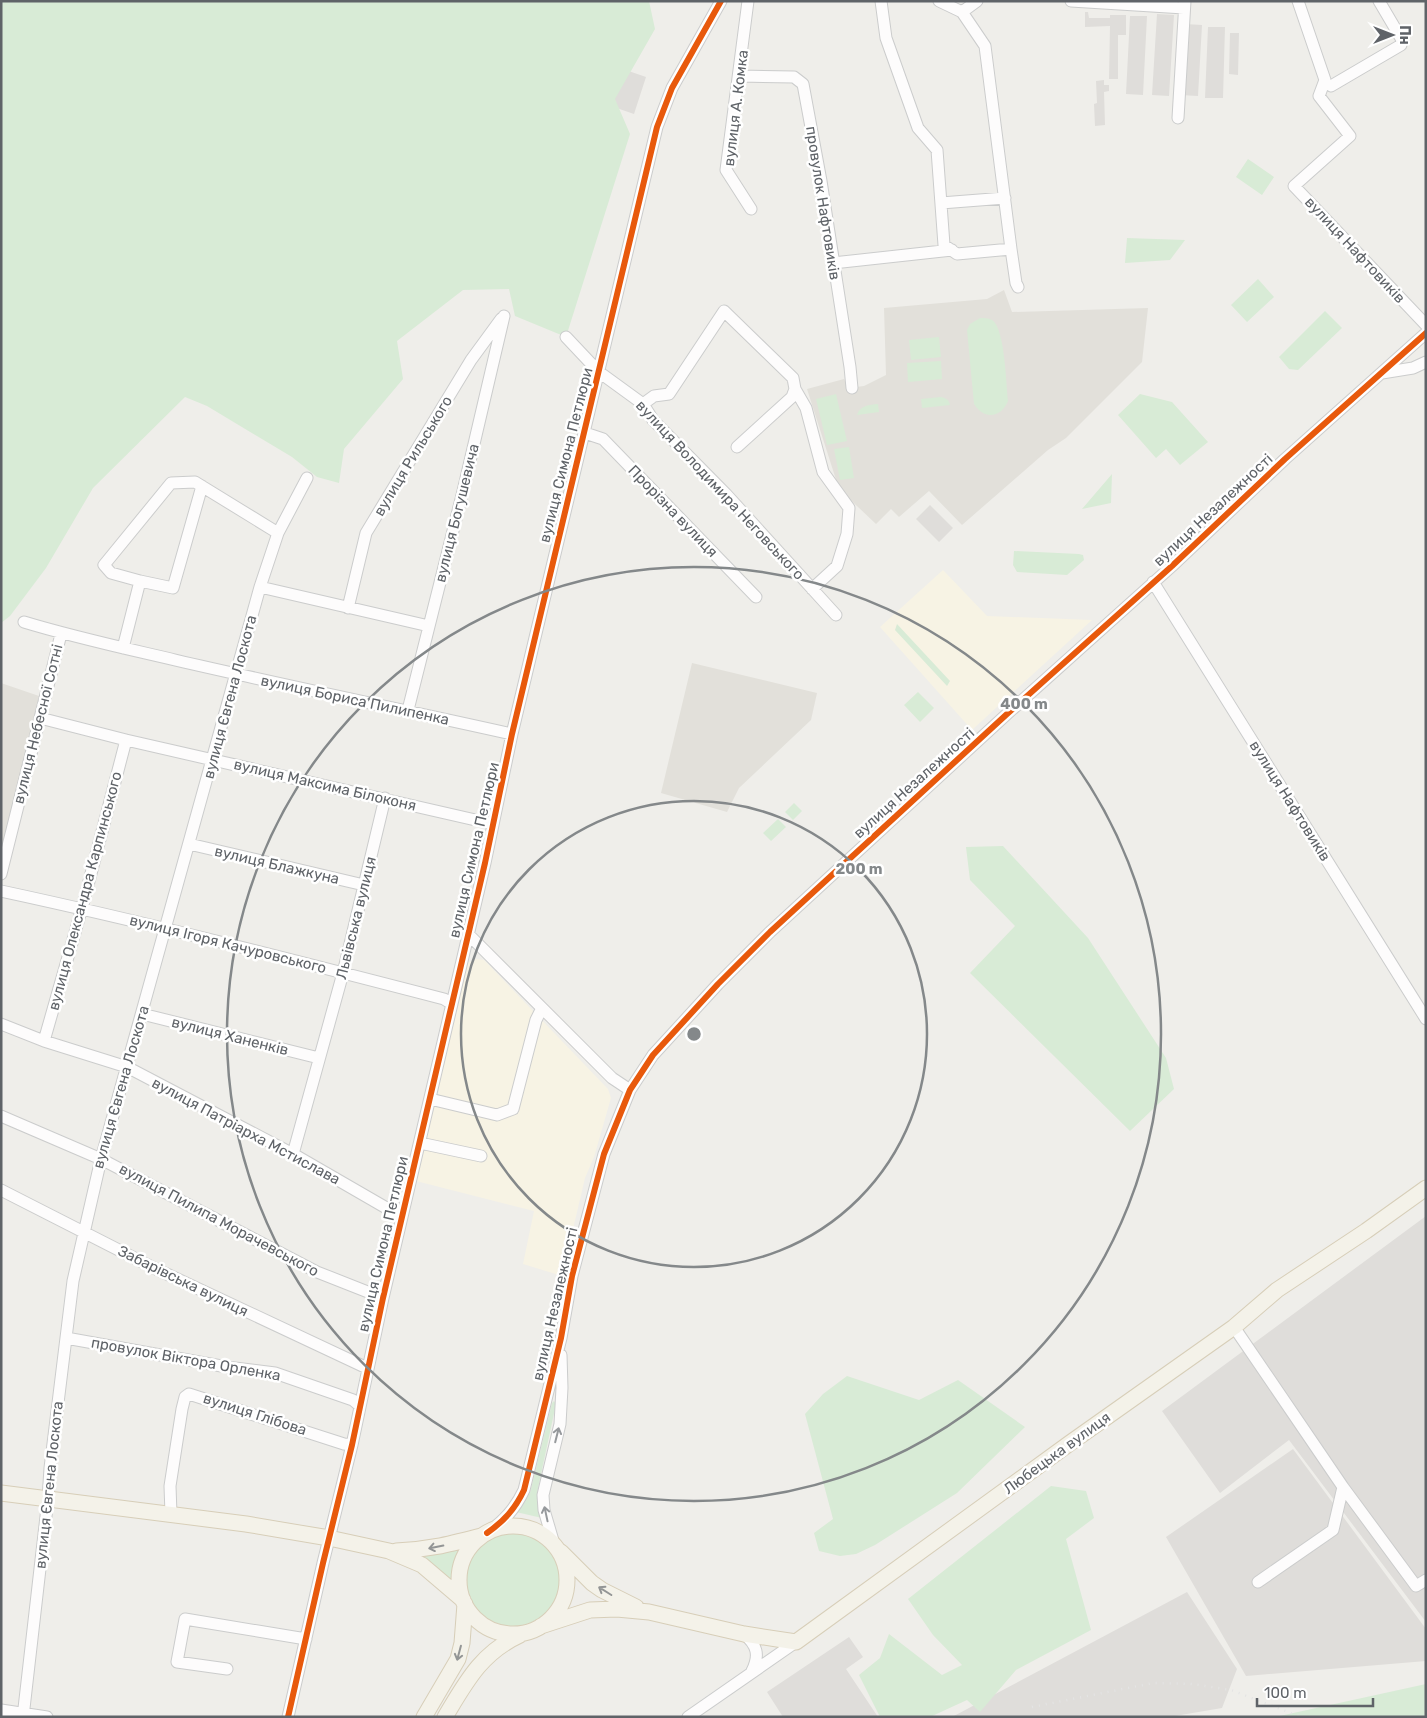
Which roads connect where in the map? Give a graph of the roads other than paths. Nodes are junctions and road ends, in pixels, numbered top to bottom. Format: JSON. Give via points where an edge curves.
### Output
{"nodes":[{"id":1,"x":721,"y":1,"type":"edge"},
{"id":2,"x":748,"y":1,"type":"edge"},
{"id":3,"x":881,"y":1,"type":"edge"},
{"id":4,"x":939,"y":1,"type":"edge"},
{"id":5,"x":977,"y":1,"type":"edge"},
{"id":6,"x":1071,"y":1,"type":"edge"},
{"id":7,"x":1298,"y":1,"type":"edge"},
{"id":8,"x":1379,"y":1,"type":"edge"},
{"id":9,"x":1184,"y":5,"type":"edge"},
{"id":10,"x":962,"y":12,"type":"junction"},
{"id":11,"x":740,"y":76,"type":"junction"},
{"id":12,"x":1331,"y":86,"type":"dead end"},
{"id":13,"x":1178,"y":118,"type":"dead end"},
{"id":14,"x":1006,"y":198,"type":"junction"},
{"id":15,"x":940,"y":203,"type":"junction"},
{"id":16,"x":751,"y":209,"type":"dead end"},
{"id":17,"x":952,"y":250,"type":"junction"},
{"id":18,"x":1011,"y":250,"type":"junction"},
{"id":19,"x":833,"y":263,"type":"junction"},
{"id":20,"x":1018,"y":287,"type":"dead end"},
{"id":21,"x":504,"y":316,"type":"joint"},
{"id":22,"x":1426,"y":325,"type":"edge"},
{"id":23,"x":1426,"y":334,"type":"edge"},
{"id":24,"x":566,"y":337,"type":"dead end"},
{"id":25,"x":1426,"y":362,"type":"edge"},
{"id":26,"x":599,"y":372,"type":"junction"},
{"id":27,"x":1382,"y":373,"type":"junction"},
{"id":28,"x":852,"y":388,"type":"dead end"},
{"id":29,"x":795,"y":389,"type":"junction"},
{"id":30,"x":643,"y":404,"type":"junction"},
{"id":31,"x":585,"y":432,"type":"junction"},
{"id":32,"x":737,"y":447,"type":"dead end"},
{"id":33,"x":307,"y":478,"type":"dead end"},
{"id":34,"x":202,"y":486,"type":"junction"},
{"id":35,"x":278,"y":534,"type":"junction"},
{"id":36,"x":140,"y":581,"type":"junction"},
{"id":37,"x":1153,"y":582,"type":"junction"},
{"id":38,"x":260,"y":587,"type":"junction"},
{"id":39,"x":812,"y":589,"type":"junction"},
{"id":40,"x":756,"y":596,"type":"dead end"},
{"id":41,"x":348,"y":608,"type":"junction"},
{"id":42,"x":836,"y":615,"type":"dead end"},
{"id":43,"x":24,"y":622,"type":"dead end"},
{"id":44,"x":429,"y":626,"type":"junction"},
{"id":45,"x":61,"y":634,"type":"junction"},
{"id":46,"x":123,"y":648,"type":"junction"},
{"id":47,"x":235,"y":674,"type":"junction"},
{"id":48,"x":408,"y":710,"type":"junction"},
{"id":49,"x":40,"y":718,"type":"junction"},
{"id":50,"x":512,"y":734,"type":"junction"},
{"id":51,"x":126,"y":740,"type":"junction"},
{"id":52,"x":213,"y":760,"type":"junction"},
{"id":53,"x":385,"y":798,"type":"junction"},
{"id":54,"x":493,"y":824,"type":"junction"},
{"id":55,"x":189,"y":844,"type":"junction"},
{"id":56,"x":1,"y":874,"type":"edge"},
{"id":57,"x":364,"y":885,"type":"junction"},
{"id":58,"x":1,"y":891,"type":"edge"},
{"id":59,"x":82,"y":908,"type":"junction"},
{"id":60,"x":166,"y":929,"type":"junction"},
{"id":61,"x":468,"y":934,"type":"junction"},
{"id":62,"x":343,"y":972,"type":"junction"},
{"id":63,"x":452,"y":1004,"type":"junction"},
{"id":64,"x":542,"y":1008,"type":"junction"},
{"id":65,"x":142,"y":1014,"type":"junction"},
{"id":66,"x":1426,"y":1019,"type":"edge"},
{"id":67,"x":1,"y":1024,"type":"edge"},
{"id":68,"x":44,"y":1041,"type":"junction"},
{"id":69,"x":319,"y":1058,"type":"junction"},
{"id":70,"x":127,"y":1067,"type":"junction"},
{"id":71,"x":630,"y":1090,"type":"junction"},
{"id":72,"x":430,"y":1099,"type":"junction"},
{"id":73,"x":1,"y":1116,"type":"edge"},
{"id":74,"x":420,"y":1143,"type":"junction"},
{"id":75,"x":293,"y":1154,"type":"junction"},
{"id":76,"x":481,"y":1156,"type":"dead end"},
{"id":77,"x":101,"y":1159,"type":"junction"},
{"id":78,"x":1426,"y":1188,"type":"edge"},
{"id":79,"x":1,"y":1190,"type":"edge"},
{"id":80,"x":402,"y":1217,"type":"junction"},
{"id":81,"x":83,"y":1233,"type":"junction"},
{"id":82,"x":383,"y":1298,"type":"junction"},
{"id":83,"x":1234,"y":1327,"type":"junction"},
{"id":84,"x":66,"y":1338,"type":"junction"},
{"id":85,"x":561,"y":1338,"type":"junction"},
{"id":86,"x":367,"y":1368,"type":"junction"},
{"id":87,"x":360,"y":1406,"type":"junction"},
{"id":88,"x":352,"y":1445,"type":"junction"},
{"id":89,"x":1343,"y":1487,"type":"junction"},
{"id":90,"x":1,"y":1493,"type":"edge"},
{"id":91,"x":48,"y":1499,"type":"junction"},
{"id":92,"x":171,"y":1514,"type":"junction"},
{"id":93,"x":484,"y":1534,"type":"junction"},
{"id":94,"x":329,"y":1538,"type":"junction"},
{"id":95,"x":555,"y":1546,"type":"junction"},
{"id":96,"x":389,"y":1551,"type":"junction"},
{"id":97,"x":1426,"y":1580,"type":"edge"},
{"id":98,"x":1258,"y":1582,"type":"dead end"},
{"id":99,"x":464,"y":1602,"type":"junction"},
{"id":100,"x":649,"y":1612,"type":"junction"},
{"id":101,"x":541,"y":1626,"type":"junction"},
{"id":102,"x":522,"y":1633,"type":"junction"},
{"id":103,"x":744,"y":1634,"type":"junction"},
{"id":104,"x":306,"y":1639,"type":"junction"},
{"id":105,"x":796,"y":1642,"type":"junction"},
{"id":106,"x":227,"y":1669,"type":"dead end"},
{"id":107,"x":752,"y":1671,"type":"junction"},
{"id":108,"x":1,"y":1710,"type":"edge"},
{"id":109,"x":23,"y":1715,"type":"edge"},
{"id":110,"x":47,"y":1717,"type":"edge"},
{"id":111,"x":288,"y":1717,"type":"edge"},
{"id":112,"x":424,"y":1717,"type":"edge"},
{"id":113,"x":445,"y":1717,"type":"edge"},
{"id":114,"x":688,"y":1717,"type":"edge"}],
"edges":[{"from":1,"to":26,"type":"street","name":"вулиця Симона Петлюри","via":[[672,88],[657,126]]},
{"from":2,"to":11,"type":"street","name":"вулиця А. Комка"},
{"from":3,"to":15,"type":"street","via":[[886,38],[918,128],[937,150]]},
{"from":4,"to":10,"type":"street"},
{"from":5,"to":10,"type":"street"},
{"from":6,"to":9,"type":"street"},
{"from":7,"to":22,"type":"street","name":"вулиця Нафтовиків","via":[[1325,80],[1319,96],[1350,136],[1294,186]]},
{"from":8,"to":12,"type":"street","via":[[1402,40],[1401,45]]},
{"from":9,"to":13,"type":"street"},
{"from":10,"to":14,"type":"street","via":[[986,46]]},
{"from":11,"to":16,"type":"street","name":"вулиця А. Комка","via":[[726,170]]},
{"from":11,"to":19,"type":"street","name":"провулок Нафтовиків","via":[[794,77],[803,84]]},
{"from":14,"to":15,"type":"street"},
{"from":14,"to":18,"type":"street"},
{"from":15,"to":17,"type":"street","via":[[944,244]]},
{"from":17,"to":18,"type":"street","via":[[957,254]]},
{"from":17,"to":19,"type":"street"},
{"from":18,"to":20,"type":"street"},
{"from":19,"to":28,"type":"street","name":"провулок Нафтовиків"},
{"from":21,"to":41,"type":"street","name":"вулиця Рильського","via":[[471,360],[366,533]]},
{"from":21,"to":44,"type":"street","name":"вулиця Богушевича"},
{"from":23,"to":27,"type":"street","name":"вулиця Незалежності"},
{"from":24,"to":26,"type":"street","name":"вулиця Володимира Неговського"},
{"from":25,"to":27,"type":"street","via":[[1413,368]]},
{"from":26,"to":30,"type":"street","name":"вулиця Володимира Неговського"},
{"from":26,"to":31,"type":"street","name":"вулиця Симона Петлюри"},
{"from":27,"to":37,"type":"street","name":"вулиця Незалежності"},
{"from":29,"to":30,"type":"street","via":[[793,378],[724,311],[669,394],[654,396]]},
{"from":29,"to":32,"type":"street","via":[[792,397]]},
{"from":29,"to":39,"type":"street","via":[[806,408],[823,472],[849,508],[847,534],[837,566]]},
{"from":30,"to":39,"type":"street","name":"вулиця Володимира Неговського","via":[[653,420]]},
{"from":31,"to":40,"type":"street","name":"Прорізна вулиця","via":[[603,439]]},
{"from":31,"to":50,"type":"street","name":"вулиця Симона Петлюри"},
{"from":33,"to":35,"type":"street","name":"вулиця Євгена Лоскота"},
{"from":34,"to":35,"type":"street"},
{"from":34,"to":36,"type":"street","via":[[173,588]]},
{"from":34,"to":36,"type":"street","via":[[196,482],[171,483],[104,566],[111,573]]},
{"from":35,"to":38,"type":"street","name":"вулиця Євгена Лоскота"},
{"from":36,"to":46,"type":"street"},
{"from":37,"to":66,"type":"street","name":"вулиця Нафтовиків"},
{"from":37,"to":71,"type":"street","name":"вулиця Незалежності","via":[[770,932],[653,1055]]},
{"from":38,"to":41,"type":"street"},
{"from":38,"to":47,"type":"street","name":"вулиця Євгена Лоскота"},
{"from":39,"to":42,"type":"street","name":"вулиця Володимира Неговського"},
{"from":41,"to":44,"type":"street"},
{"from":43,"to":45,"type":"street","name":"вулиця Бориса Пилипенка"},
{"from":44,"to":48,"type":"street","name":"вулиця Богушевича"},
{"from":45,"to":46,"type":"street","name":"вулиця Бориса Пилипенка"},
{"from":45,"to":49,"type":"street","name":"вулиця Небесної Сотні"},
{"from":46,"to":47,"type":"street","name":"вулиця Бориса Пилипенка"},
{"from":47,"to":48,"type":"street","name":"вулиця Бориса Пилипенка"},
{"from":47,"to":52,"type":"street","name":"вулиця Євгена Лоскота"},
{"from":48,"to":50,"type":"street","name":"вулиця Бориса Пилипенка"},
{"from":49,"to":51,"type":"street","name":"вулиця Максима Білоконя"},
{"from":49,"to":56,"type":"street","name":"вулиця Небесної Сотні"},
{"from":50,"to":54,"type":"street","name":"вулиця Симона Петлюри"},
{"from":51,"to":52,"type":"street","name":"вулиця Максима Білоконя"},
{"from":51,"to":59,"type":"street","name":"вулиця Олександра Карпинського"},
{"from":52,"to":53,"type":"street","name":"вулиця Максима Білоконя"},
{"from":52,"to":55,"type":"street","name":"вулиця Євгена Лоскота"},
{"from":53,"to":54,"type":"street","name":"вулиця Максима Білоконя"},
{"from":53,"to":57,"type":"street","name":"Львівська вулиця"},
{"from":54,"to":61,"type":"street","name":"вулиця Симона Петлюри"},
{"from":55,"to":57,"type":"street","name":"вулиця Блажкуна"},
{"from":55,"to":60,"type":"street","name":"вулиця Євгена Лоскота"},
{"from":57,"to":62,"type":"street","name":"Львівська вулиця"},
{"from":58,"to":59,"type":"street","name":"вулиця Ігоря Качуровського"},
{"from":59,"to":60,"type":"street","name":"вулиця Ігоря Качуровського"},
{"from":59,"to":68,"type":"street","name":"вулиця Олександра Карпинського"},
{"from":60,"to":62,"type":"street","name":"вулиця Ігоря Качуровського"},
{"from":60,"to":65,"type":"street","name":"вулиця Євгена Лоскота"},
{"from":61,"to":63,"type":"street","name":"вулиця Симона Петлюри"},
{"from":61,"to":64,"type":"street"},
{"from":62,"to":63,"type":"street","name":"вулиця Ігоря Качуровського","via":[[444,999]]},
{"from":62,"to":69,"type":"street","name":"Львівська вулиця"},
{"from":63,"to":72,"type":"street","name":"вулиця Симона Петлюри"},
{"from":64,"to":71,"type":"street","via":[[617,1083]]},
{"from":64,"to":72,"type":"street","via":[[512,1109],[497,1115]]},
{"from":65,"to":69,"type":"street","name":"вулиця Ханенків"},
{"from":65,"to":70,"type":"street","name":"вулиця Євгена Лоскота"},
{"from":67,"to":68,"type":"street","name":"вулиця Патріарха Мстислава"},
{"from":68,"to":70,"type":"street","name":"вулиця Патріарха Мстислава"},
{"from":69,"to":75,"type":"street","name":"Львівська вулиця"},
{"from":70,"to":75,"type":"street","name":"вулиця Патріарха Мстислава"},
{"from":70,"to":77,"type":"street","name":"вулиця Євгена Лоскота"},
{"from":71,"to":85,"type":"street","name":"вулиця Незалежності","via":[[604,1154],[570,1286]]},
{"from":72,"to":74,"type":"street","name":"вулиця Симона Петлюри"},
{"from":73,"to":77,"type":"street","name":"вулиця Пилипа Морачевського"},
{"from":74,"to":76,"type":"street"},
{"from":74,"to":80,"type":"street","name":"вулиця Симона Петлюри"},
{"from":75,"to":80,"type":"street","name":"вулиця Патріарха Мстислава"},
{"from":77,"to":81,"type":"street","name":"вулиця Євгена Лоскота"},
{"from":77,"to":82,"type":"street","name":"вулиця Пилипа Морачевського","via":[[317,1272]]},
{"from":78,"to":83,"type":"main road","name":"Любецька вулиця","via":[[1277,1290]]},
{"from":79,"to":81,"type":"street","name":"Забарівська вулиця"},
{"from":80,"to":82,"type":"street","name":"вулиця Симона Петлюри"},
{"from":81,"to":84,"type":"street","name":"вулиця Євгена Лоскота"},
{"from":81,"to":86,"type":"street","name":"Забарівська вулиця"},
{"from":82,"to":86,"type":"street","name":"вулиця Симона Петлюри"},
{"from":83,"to":89,"type":"street"},
{"from":83,"to":105,"type":"main road","name":"Любецька вулиця"},
{"from":84,"to":87,"type":"street","name":"провулок Віктора Орленка","via":[[274,1373],[353,1400]]},
{"from":84,"to":91,"type":"street","name":"вулиця Євгена Лоскота"},
{"from":85,"to":93,"type":"street","name":"вулиця Незалежності","via":[[524,1490],[510,1515]]},
{"from":95,"to":85,"type":"street","name":"вулиця Незалежності","one_way":true,"via":[[543,1495],[560,1424]]},
{"from":86,"to":87,"type":"street","name":"вулиця Симона Петлюри"},
{"from":87,"to":88,"type":"street","name":"вулиця Симона Петлюри"},
{"from":88,"to":92,"type":"street","name":"вулиця Глібова","via":[[189,1394],[185,1397],[170,1486]]},
{"from":88,"to":94,"type":"street","name":"вулиця Симона Петлюри"},
{"from":89,"to":97,"type":"street","via":[[1416,1586]]},
{"from":89,"to":98,"type":"street","via":[[1333,1530]]},
{"from":90,"to":91,"type":"main road"},
{"from":91,"to":92,"type":"main road"},
{"from":91,"to":109,"type":"street","name":"вулиця Євгена Лоскота"},
{"from":92,"to":94,"type":"main road"},
{"from":93,"to":95,"type":"main road","via":[[506,1526],[527,1528],[541,1534]]},
{"from":93,"to":96,"type":"main road","one_way":true,"via":[[438,1548]]},
{"from":93,"to":99,"type":"main road","name":"вулиця Незалежності","via":[[468,1551],[460,1570]]},
{"from":94,"to":96,"type":"main road"},
{"from":94,"to":104,"type":"street","name":"вулиця Симона Петлюри"},
{"from":100,"to":95,"type":"main road","one_way":true,"via":[[602,1590]]},
{"from":95,"to":101,"type":"main road","name":"вулиця Незалежності","via":[[566,1568],[566,1590],[557,1611]]},
{"from":96,"to":99,"type":"main road","via":[[422,1565]]},
{"from":99,"to":102,"type":"main road","name":"вулиця Незалежності","via":[[479,1622],[489,1628]]},
{"from":99,"to":112,"type":"main road","name":"вулиця Незалежності","one_way":true,"via":[[458,1659]]},
{"from":100,"to":101,"type":"main road","via":[[590,1610]]},
{"from":100,"to":103,"type":"main road"},
{"from":101,"to":102,"type":"main road","name":"вулиця Незалежності"},
{"from":102,"to":113,"type":"main road","name":"вулиця Незалежності","via":[[500,1645],[469,1676]]},
{"from":103,"to":105,"type":"main road"},
{"from":103,"to":107,"type":"street","via":[[755,1648],[756,1663]]},
{"from":104,"to":106,"type":"street","via":[[185,1619],[178,1662]]},
{"from":104,"to":111,"type":"street","name":"вулиця Симона Петлюри"},
{"from":105,"to":107,"type":"street","name":"Любецька вулиця"},
{"from":107,"to":114,"type":"street","name":"Любецька вулиця"},
{"from":108,"to":109,"type":"street"},
{"from":109,"to":110,"type":"street"}]}
